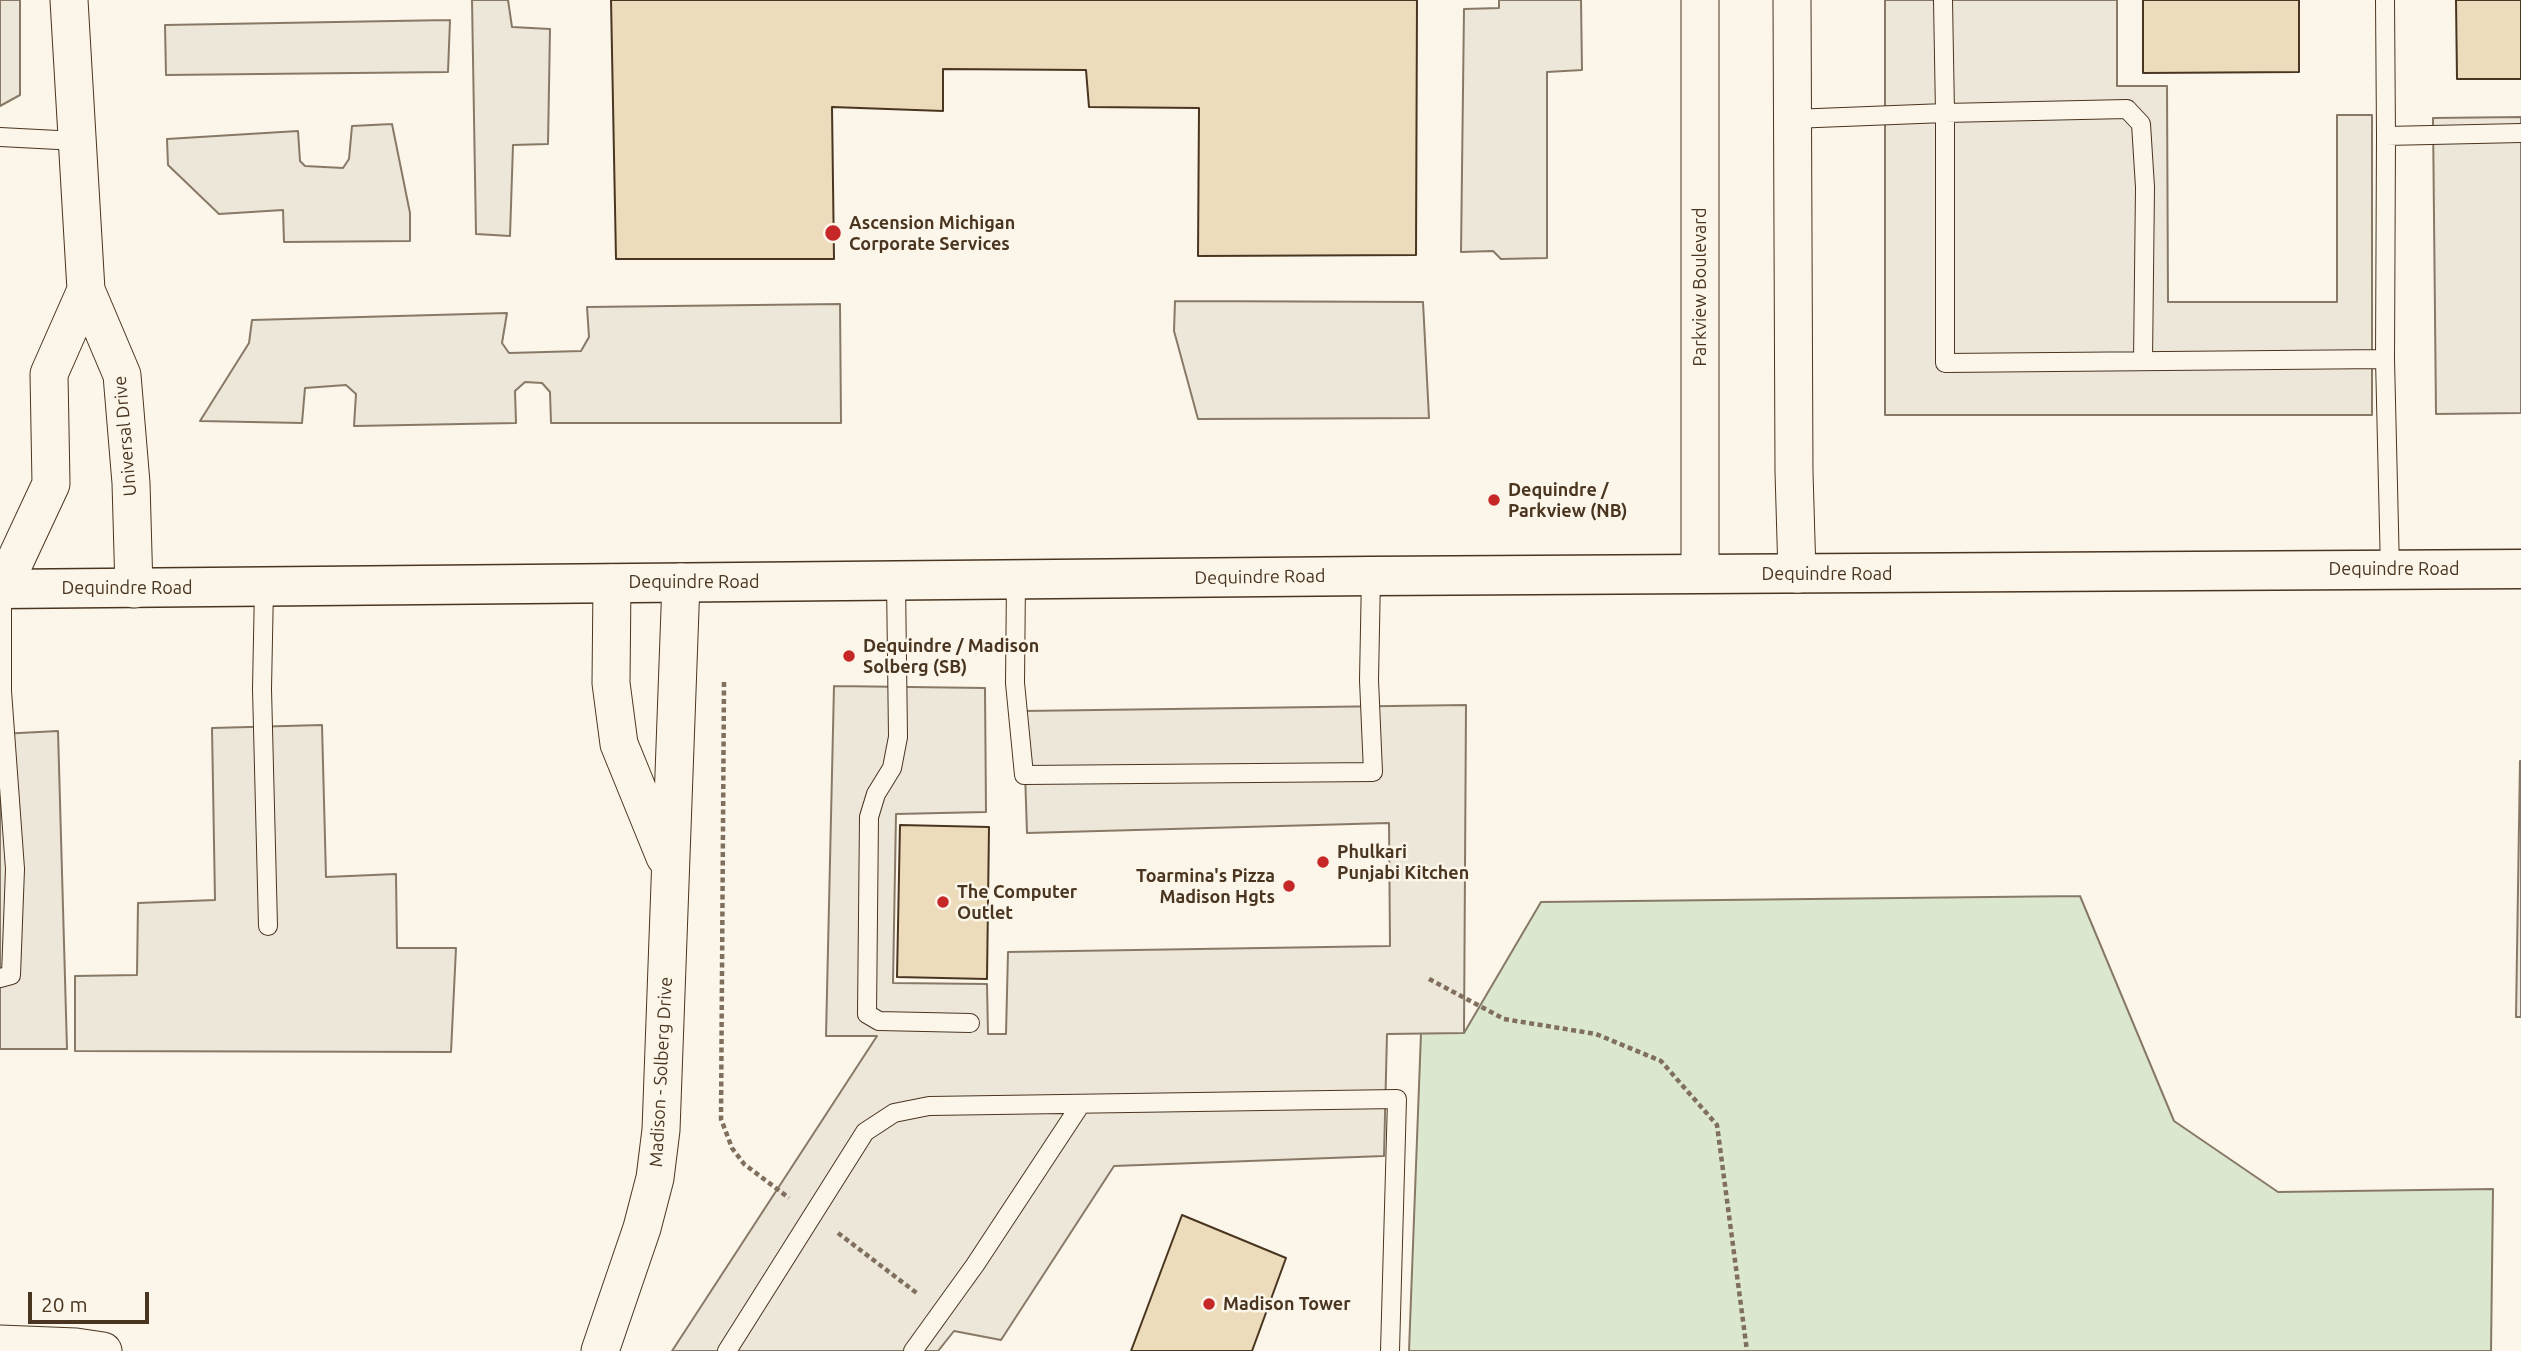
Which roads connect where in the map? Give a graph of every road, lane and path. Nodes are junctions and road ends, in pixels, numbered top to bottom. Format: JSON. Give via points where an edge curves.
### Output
{"nodes":[{"id":1,"x":69,"y":0,"type":"edge"},
{"id":2,"x":1700,"y":0,"type":"edge"},
{"id":3,"x":1792,"y":0,"type":"edge"},
{"id":4,"x":1943,"y":0,"type":"edge"},
{"id":5,"x":2385,"y":0,"type":"edge"},
{"id":6,"x":1945,"y":113,"type":"junction"},
{"id":7,"x":1792,"y":119,"type":"junction"},
{"id":8,"x":2521,"y":133,"type":"edge"},
{"id":9,"x":2386,"y":136,"type":"junction"},
{"id":10,"x":0,"y":137,"type":"edge"},
{"id":11,"x":77,"y":141,"type":"junction"},
{"id":12,"x":86,"y":290,"type":"junction"},
{"id":13,"x":2385,"y":359,"type":"junction"},
{"id":14,"x":2143,"y":361,"type":"junction"},
{"id":15,"x":2521,"y":569,"type":"edge"},
{"id":16,"x":2390,"y":570,"type":"junction"},
{"id":17,"x":1700,"y":574,"type":"junction"},
{"id":18,"x":1797,"y":574,"type":"junction"},
{"id":19,"x":1371,"y":576,"type":"junction"},
{"id":20,"x":1016,"y":579,"type":"junction"},
{"id":21,"x":896,"y":581,"type":"junction"},
{"id":22,"x":681,"y":582,"type":"junction"},
{"id":23,"x":612,"y":583,"type":"junction"},
{"id":24,"x":264,"y":587,"type":"junction"},
{"id":25,"x":1,"y":589,"type":"edge"},
{"id":26,"x":134,"y":589,"type":"junction"},
{"id":27,"x":724,"y":682,"type":"dead end"},
{"id":28,"x":669,"y":868,"type":"junction"},
{"id":29,"x":268,"y":926,"type":"dead end"},
{"id":30,"x":0,"y":978,"type":"edge"},
{"id":31,"x":1429,"y":979,"type":"dead end"},
{"id":32,"x":970,"y":1023,"type":"dead end"},
{"id":33,"x":1081,"y":1104,"type":"junction"},
{"id":34,"x":794,"y":1202,"type":"dead end"},
{"id":35,"x":838,"y":1234,"type":"dead end"},
{"id":36,"x":918,"y":1294,"type":"dead end"},
{"id":37,"x":0,"y":1345,"type":"edge"},
{"id":38,"x":103,"y":1351,"type":"edge"},
{"id":39,"x":600,"y":1351,"type":"edge"},
{"id":40,"x":727,"y":1351,"type":"edge"},
{"id":41,"x":913,"y":1351,"type":"edge"},
{"id":42,"x":1390,"y":1351,"type":"edge"},
{"id":43,"x":1747,"y":1351,"type":"edge"}],
"edges":[{"from":1,"to":11,"type":"street","name":"Universal Drive"},
{"from":2,"to":17,"type":"street","name":"Parkview Boulevard"},
{"from":3,"to":7,"type":"street"},
{"from":4,"to":6,"type":"lane"},
{"from":5,"to":9,"type":"lane"},
{"from":6,"to":7,"type":"lane"},
{"from":6,"to":14,"type":"lane","via":[[2127,109],[2141,124]]},
{"from":6,"to":14,"type":"lane","via":[[1945,363]]},
{"from":7,"to":18,"type":"street"},
{"from":8,"to":9,"type":"lane"},
{"from":9,"to":13,"type":"lane"},
{"from":10,"to":11,"type":"lane"},
{"from":11,"to":12,"type":"street","name":"Universal Drive"},
{"from":12,"to":25,"type":"street","name":"Universal Drive","via":[[49,373],[51,484]]},
{"from":12,"to":26,"type":"street","name":"Universal Drive","via":[[122,375]]},
{"from":13,"to":14,"type":"lane"},
{"from":13,"to":16,"type":"lane"},
{"from":15,"to":16,"type":"main road","name":"Dequindre Road"},
{"from":16,"to":18,"type":"main road","name":"Dequindre Road"},
{"from":17,"to":18,"type":"main road","name":"Dequindre Road"},
{"from":17,"to":19,"type":"main road","name":"Dequindre Road"},
{"from":19,"to":20,"type":"main road","name":"Dequindre Road"},
{"from":19,"to":20,"type":"lane","via":[[1373,772],[1024,775],[1015,683]]},
{"from":20,"to":21,"type":"main road","name":"Dequindre Road"},
{"from":21,"to":22,"type":"main road","name":"Dequindre Road"},
{"from":21,"to":32,"type":"lane","via":[[898,737],[892,768],[869,817],[867,1014],[879,1021]]},
{"from":22,"to":23,"type":"main road","name":"Dequindre Road"},
{"from":22,"to":28,"type":"street","name":"Madison - Solberg Drive"},
{"from":23,"to":24,"type":"main road","name":"Dequindre Road"},
{"from":23,"to":28,"type":"street","name":"Madison - Solberg Drive","via":[[611,683],[619,744]]},
{"from":24,"to":26,"type":"main road","name":"Dequindre Road"},
{"from":24,"to":29,"type":"lane"},
{"from":25,"to":26,"type":"main road","name":"Dequindre Road"},
{"from":25,"to":30,"type":"lane","via":[[2,691],[15,869],[11,975]]},
{"from":27,"to":34,"type":"path","via":[[721,1119],[744,1164]]},
{"from":28,"to":39,"type":"street","name":"Madison - Solberg Drive","via":[[667,1004],[655,1178]]},
{"from":31,"to":43,"type":"path","via":[[1504,1019],[1596,1034],[1661,1061],[1717,1125]]},
{"from":33,"to":40,"type":"lane","via":[[929,1106],[894,1113],[865,1132]]},
{"from":33,"to":41,"type":"lane"},
{"from":33,"to":42,"type":"lane","via":[[1397,1099]]},
{"from":35,"to":36,"type":"path"},
{"from":37,"to":38,"type":"street"}]}
